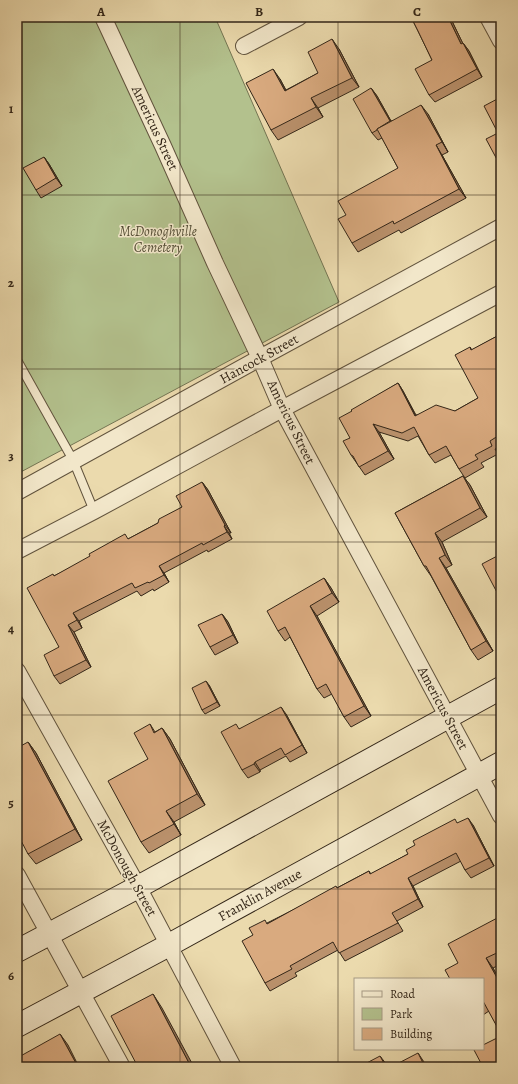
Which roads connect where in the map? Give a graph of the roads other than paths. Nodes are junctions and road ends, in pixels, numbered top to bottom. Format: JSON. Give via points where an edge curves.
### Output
{"nodes":[{"id":1,"x":102,"y":17,"type":"edge"},
{"id":2,"x":299,"y":17,"type":"edge"},
{"id":3,"x":488,"y":17,"type":"edge"},
{"id":4,"x":501,"y":41,"type":"edge"},
{"id":5,"x":244,"y":46,"type":"dead end"},
{"id":6,"x":501,"y":227,"type":"edge"},
{"id":7,"x":501,"y":293,"type":"edge"},
{"id":8,"x":260,"y":358,"type":"junction"},
{"id":9,"x":17,"y":360,"type":"edge"},
{"id":10,"x":282,"y":409,"type":"junction"},
{"id":11,"x":73,"y":460,"type":"junction"},
{"id":12,"x":17,"y":492,"type":"edge"},
{"id":13,"x":94,"y":511,"type":"junction"},
{"id":14,"x":17,"y":551,"type":"edge"},
{"id":15,"x":17,"y":671,"type":"edge"},
{"id":16,"x":501,"y":688,"type":"edge"},
{"id":17,"x":448,"y":716,"type":"junction"},
{"id":18,"x":501,"y":763,"type":"edge"},
{"id":19,"x":479,"y":775,"type":"junction"},
{"id":20,"x":501,"y":816,"type":"edge"},
{"id":21,"x":17,"y":875,"type":"edge"},
{"id":22,"x":138,"y":887,"type":"junction"},
{"id":23,"x":49,"y":934,"type":"junction"},
{"id":24,"x":169,"y":945,"type":"junction"},
{"id":25,"x":17,"y":951,"type":"edge"},
{"id":26,"x":81,"y":991,"type":"junction"},
{"id":27,"x":17,"y":1026,"type":"edge"},
{"id":28,"x":122,"y":1067,"type":"edge"},
{"id":29,"x":233,"y":1067,"type":"edge"}],
"edges":[{"from":1,"to":8,"type":"street","name":"Americus Street"},
{"from":2,"to":5,"type":"street"},
{"from":3,"to":4,"type":"street"},
{"from":6,"to":8,"type":"street","name":"Hancock Street"},
{"from":7,"to":10,"type":"street"},
{"from":8,"to":10,"type":"street","name":"Americus Street"},
{"from":8,"to":11,"type":"street","name":"Hancock Street"},
{"from":9,"to":11,"type":"lane"},
{"from":10,"to":13,"type":"street"},
{"from":10,"to":17,"type":"street","name":"Americus Street"},
{"from":11,"to":12,"type":"street","name":"Hancock Street"},
{"from":11,"to":13,"type":"lane"},
{"from":13,"to":14,"type":"street"},
{"from":15,"to":22,"type":"street","name":"McDonough Street"},
{"from":16,"to":17,"type":"main road"},
{"from":17,"to":19,"type":"street","name":"Americus Street"},
{"from":17,"to":22,"type":"main road"},
{"from":18,"to":19,"type":"main road","name":"Franklin Avenue"},
{"from":19,"to":20,"type":"street","name":"Americus Street"},
{"from":19,"to":24,"type":"main road","name":"Franklin Avenue"},
{"from":21,"to":23,"type":"street"},
{"from":22,"to":23,"type":"main road"},
{"from":22,"to":24,"type":"street","name":"McDonough Street"},
{"from":23,"to":25,"type":"main road"},
{"from":23,"to":26,"type":"street"},
{"from":24,"to":26,"type":"main road","name":"Franklin Avenue"},
{"from":24,"to":29,"type":"street","name":"McDonough Street"},
{"from":26,"to":27,"type":"main road","name":"Franklin Avenue"},
{"from":26,"to":28,"type":"street"}]}
